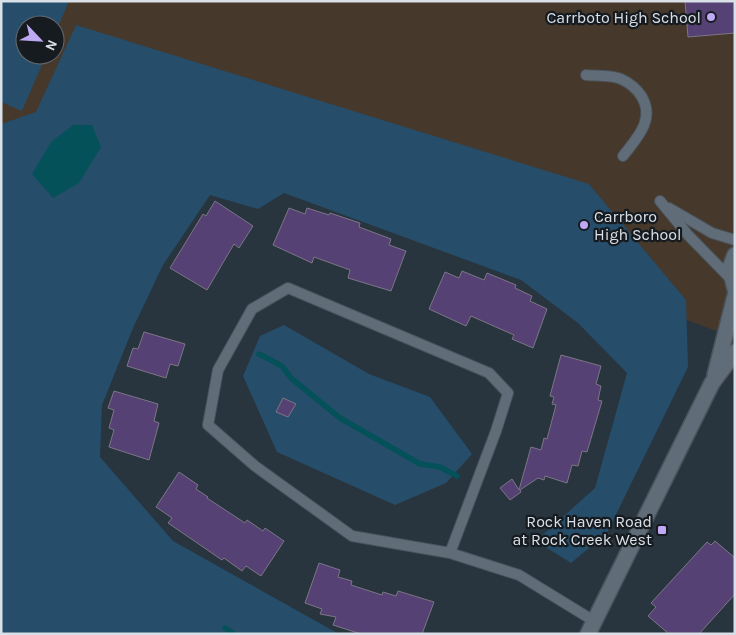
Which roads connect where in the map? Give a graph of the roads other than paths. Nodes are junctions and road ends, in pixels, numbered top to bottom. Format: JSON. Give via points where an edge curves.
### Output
{"nodes":[{"id":1,"x":586,"y":75,"type":"dead end"},
{"id":2,"x":623,"y":156,"type":"dead end"},
{"id":3,"x":735,"y":240,"type":"edge"},
{"id":4,"x":735,"y":255,"type":"edge"},
{"id":5,"x":733,"y":284,"type":"edge"},
{"id":6,"x":735,"y":296,"type":"edge"},
{"id":7,"x":735,"y":352,"type":"edge"},
{"id":8,"x":712,"y":383,"type":"junction"},
{"id":9,"x":450,"y":553,"type":"junction"},
{"id":10,"x":591,"y":627,"type":"edge"}],
"edges":[{"from":1,"to":2,"type":"lane","via":[[621,79],[637,89],[647,106],[647,120]]},
{"from":3,"to":5,"type":"lane","via":[[726,239],[689,221],[660,201]]},
{"from":4,"to":5,"type":"street","via":[[730,268]]},
{"from":6,"to":8,"type":"street"},
{"from":7,"to":8,"type":"street"},
{"from":8,"to":10,"type":"street"},
{"from":9,"to":9,"type":"lane","via":[[352,536],[255,466],[208,425],[218,370],[252,309],[288,288],[489,373],[508,393]]},
{"from":9,"to":10,"type":"lane","via":[[519,575]]}]}
